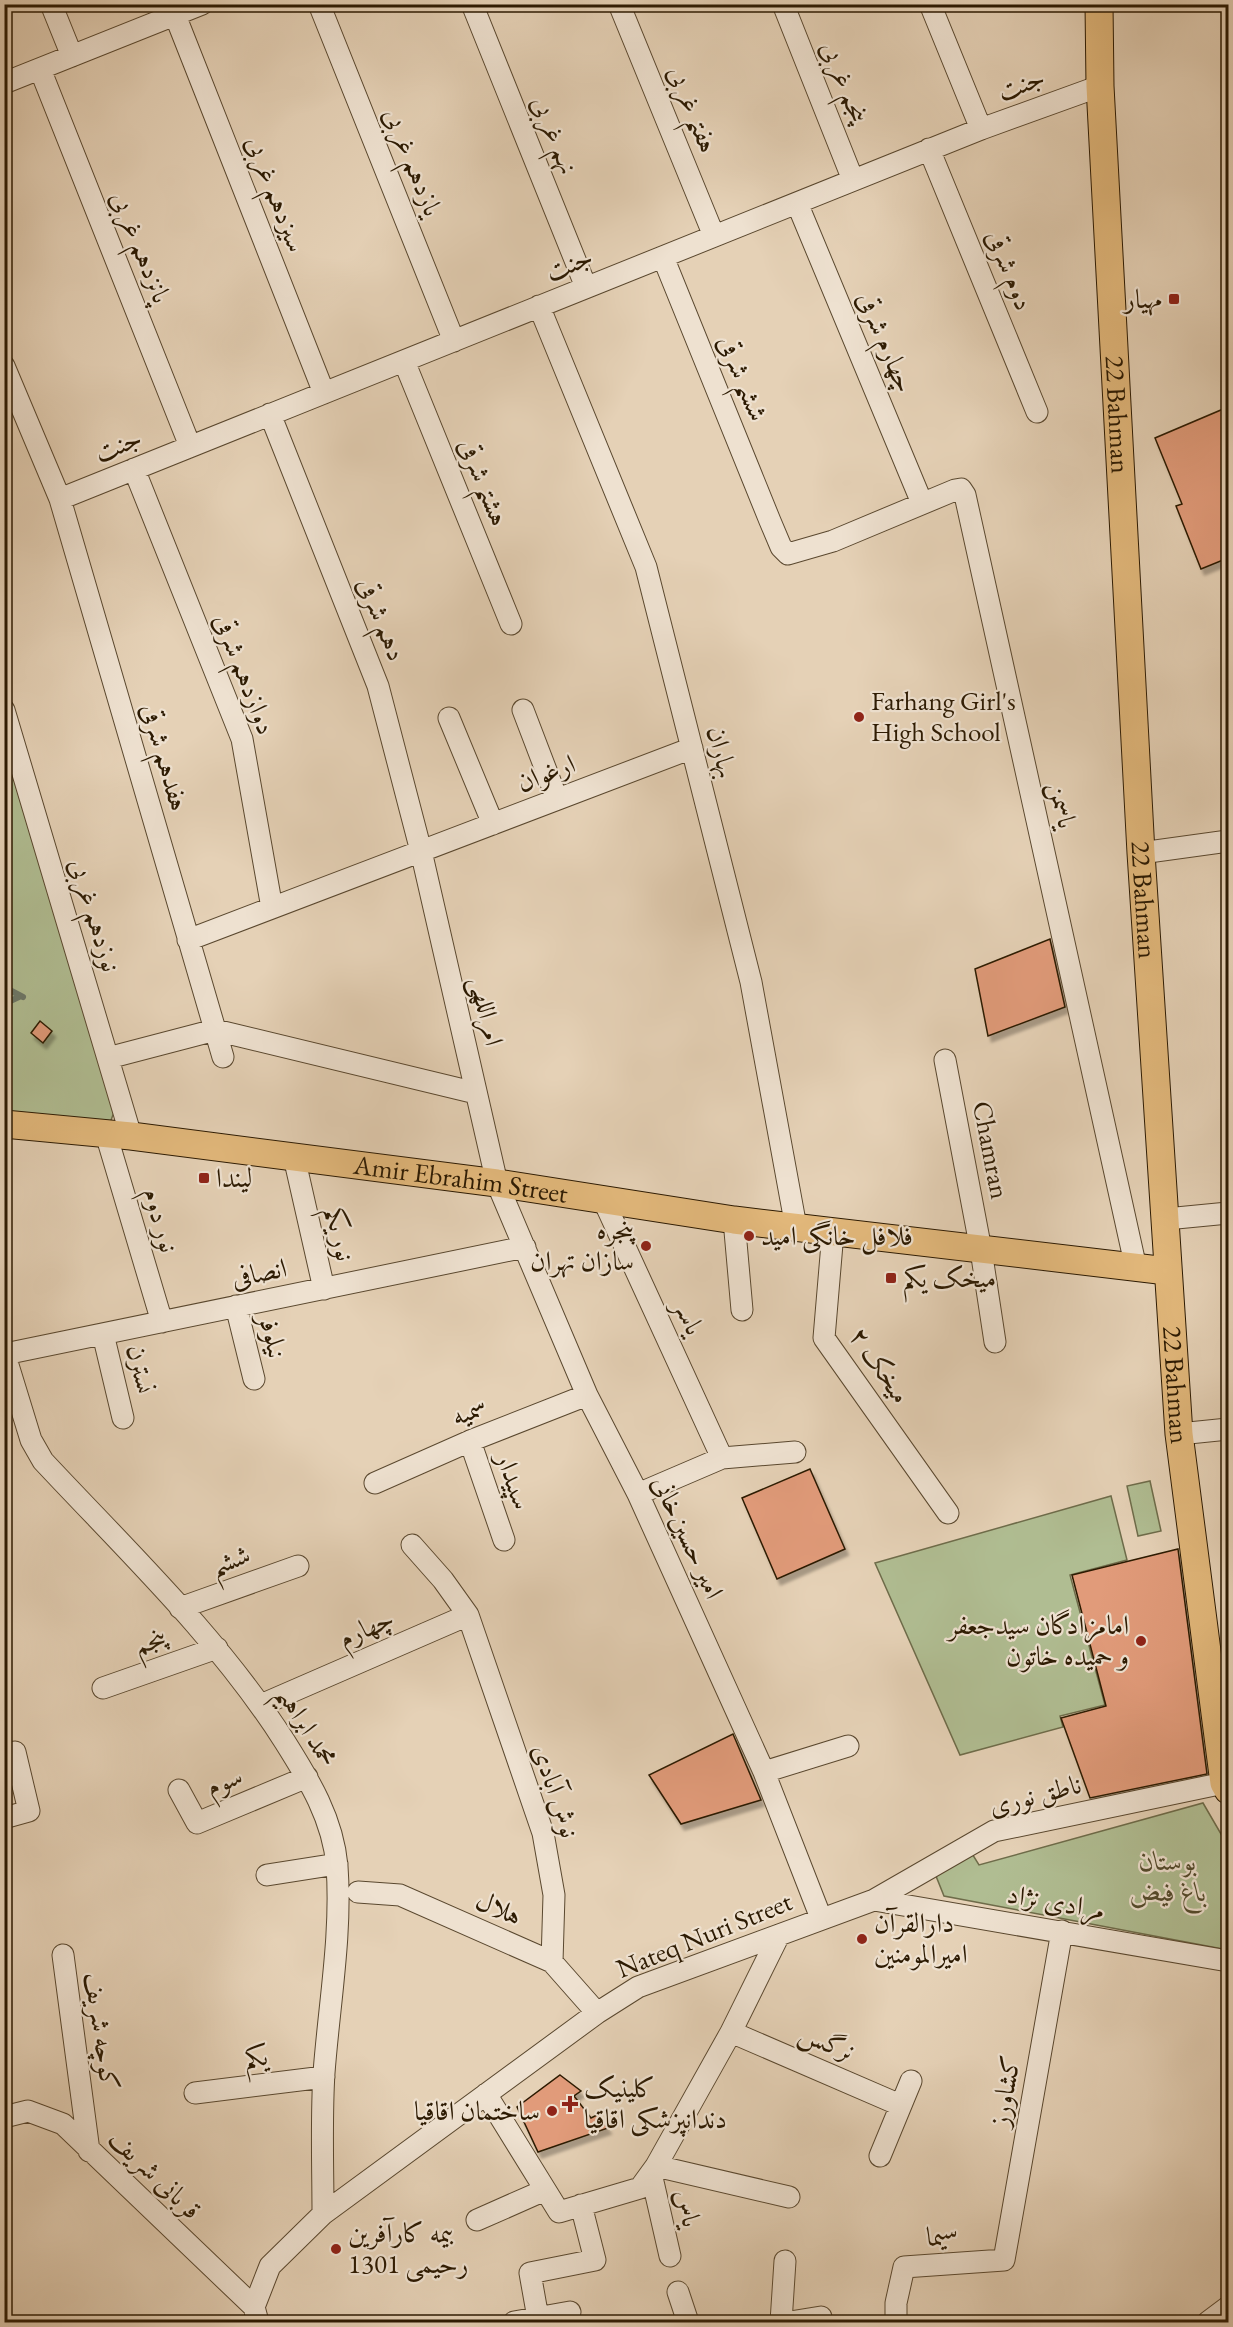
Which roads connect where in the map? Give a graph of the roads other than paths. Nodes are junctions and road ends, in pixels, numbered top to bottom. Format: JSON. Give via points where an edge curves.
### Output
{"nodes":[{"id":1,"x":51,"y":4,"type":"edge"},
{"id":2,"x":202,"y":4,"type":"edge"},
{"id":3,"x":319,"y":4,"type":"edge"},
{"id":4,"x":472,"y":4,"type":"edge"},
{"id":5,"x":619,"y":4,"type":"edge"},
{"id":6,"x":783,"y":4,"type":"edge"},
{"id":7,"x":930,"y":4,"type":"edge"},
{"id":8,"x":1099,"y":4,"type":"edge"},
{"id":9,"x":175,"y":15,"type":"junction"},
{"id":10,"x":72,"y":56,"type":"junction"},
{"id":11,"x":40,"y":69,"type":"junction"},
{"id":12,"x":4,"y":83,"type":"edge"},
{"id":13,"x":1100,"y":86,"type":"junction"},
{"id":14,"x":981,"y":129,"type":"junction"},
{"id":15,"x":929,"y":149,"type":"junction"},
{"id":16,"x":853,"y":180,"type":"junction"},
{"id":17,"x":797,"y":203,"type":"junction"},
{"id":18,"x":714,"y":236,"type":"junction"},
{"id":19,"x":663,"y":257,"type":"junction"},
{"id":20,"x":586,"y":287,"type":"junction"},
{"id":21,"x":539,"y":306,"type":"junction"},
{"id":22,"x":454,"y":341,"type":"junction"},
{"id":23,"x":404,"y":361,"type":"junction"},
{"id":24,"x":4,"y":366,"type":"edge"},
{"id":25,"x":324,"y":393,"type":"junction"},
{"id":26,"x":1037,"y":412,"type":"dead end"},
{"id":27,"x":270,"y":414,"type":"junction"},
{"id":28,"x":190,"y":447,"type":"junction"},
{"id":29,"x":134,"y":469,"type":"junction"},
{"id":30,"x":60,"y":499,"type":"junction"},
{"id":31,"x":922,"y":503,"type":"junction"},
{"id":32,"x":833,"y":541,"type":"joint"},
{"id":33,"x":511,"y":624,"type":"dead end"},
{"id":34,"x":4,"y":710,"type":"edge"},
{"id":35,"x":524,"y":710,"type":"dead end"},
{"id":36,"x":449,"y":718,"type":"dead end"},
{"id":37,"x":692,"y":748,"type":"junction"},
{"id":38,"x":557,"y":799,"type":"junction"},
{"id":39,"x":493,"y":824,"type":"junction"},
{"id":40,"x":1228,"y":841,"type":"edge"},
{"id":41,"x":421,"y":851,"type":"junction"},
{"id":42,"x":1142,"y":853,"type":"junction"},
{"id":43,"x":272,"y":908,"type":"junction"},
{"id":44,"x":189,"y":940,"type":"junction"},
{"id":45,"x":215,"y":1030,"type":"junction"},
{"id":46,"x":223,"y":1057,"type":"dead end"},
{"id":47,"x":108,"y":1058,"type":"junction"},
{"id":48,"x":945,"y":1060,"type":"dead end"},
{"id":49,"x":476,"y":1093,"type":"junction"},
{"id":50,"x":4,"y":1124,"type":"edge"},
{"id":51,"x":119,"y":1135,"type":"junction"},
{"id":52,"x":294,"y":1157,"type":"junction"},
{"id":53,"x":497,"y":1183,"type":"junction"},
{"id":54,"x":603,"y":1199,"type":"junction"},
{"id":55,"x":1228,"y":1214,"type":"edge"},
{"id":56,"x":1166,"y":1219,"type":"junction"},
{"id":57,"x":735,"y":1220,"type":"junction"},
{"id":58,"x":796,"y":1227,"type":"junction"},
{"id":59,"x":833,"y":1232,"type":"junction"},
{"id":60,"x":525,"y":1247,"type":"junction"},
{"id":61,"x":981,"y":1250,"type":"junction"},
{"id":62,"x":1136,"y":1268,"type":"junction"},
{"id":63,"x":1167,"y":1271,"type":"junction"},
{"id":64,"x":324,"y":1289,"type":"junction"},
{"id":65,"x":236,"y":1306,"type":"junction"},
{"id":66,"x":742,"y":1310,"type":"dead end"},
{"id":67,"x":162,"y":1322,"type":"junction"},
{"id":68,"x":103,"y":1334,"type":"junction"},
{"id":69,"x":995,"y":1342,"type":"dead end"},
{"id":70,"x":5,"y":1353,"type":"edge"},
{"id":71,"x":254,"y":1379,"type":"dead end"},
{"id":72,"x":587,"y":1395,"type":"junction"},
{"id":73,"x":123,"y":1418,"type":"dead end"},
{"id":74,"x":1228,"y":1429,"type":"edge"},
{"id":75,"x":1179,"y":1434,"type":"junction"},
{"id":76,"x":470,"y":1441,"type":"junction"},
{"id":77,"x":795,"y":1452,"type":"dead end"},
{"id":78,"x":722,"y":1458,"type":"junction"},
{"id":79,"x":375,"y":1484,"type":"dead end"},
{"id":80,"x":638,"y":1494,"type":"junction"},
{"id":81,"x":948,"y":1513,"type":"dead end"},
{"id":82,"x":504,"y":1540,"type":"dead end"},
{"id":83,"x":412,"y":1545,"type":"dead end"},
{"id":84,"x":298,"y":1566,"type":"dead end"},
{"id":85,"x":180,"y":1608,"type":"junction"},
{"id":86,"x":468,"y":1614,"type":"junction"},
{"id":87,"x":217,"y":1648,"type":"junction"},
{"id":88,"x":102,"y":1688,"type":"dead end"},
{"id":89,"x":261,"y":1705,"type":"junction"},
{"id":90,"x":848,"y":1746,"type":"dead end"},
{"id":91,"x":15,"y":1752,"type":"dead end"},
{"id":92,"x":764,"y":1772,"type":"junction"},
{"id":93,"x":308,"y":1778,"type":"junction"},
{"id":94,"x":1226,"y":1786,"type":"edge"},
{"id":95,"x":178,"y":1790,"type":"dead end"},
{"id":96,"x":4,"y":1818,"type":"edge"},
{"id":97,"x":336,"y":1864,"type":"junction"},
{"id":98,"x":267,"y":1875,"type":"dead end"},
{"id":99,"x":358,"y":1892,"type":"dead end"},
{"id":100,"x":874,"y":1900,"type":"junction"},
{"id":101,"x":821,"y":1918,"type":"junction"},
{"id":102,"x":1062,"y":1931,"type":"junction"},
{"id":103,"x":779,"y":1935,"type":"junction"},
{"id":104,"x":63,"y":1955,"type":"dead end"},
{"id":105,"x":1228,"y":1961,"type":"edge"},
{"id":106,"x":552,"y":1962,"type":"junction"},
{"id":107,"x":597,"y":2013,"type":"junction"},
{"id":108,"x":731,"y":2032,"type":"junction"},
{"id":109,"x":324,"y":2077,"type":"junction"},
{"id":110,"x":911,"y":2081,"type":"dead end"},
{"id":111,"x":195,"y":2093,"type":"dead end"},
{"id":112,"x":486,"y":2094,"type":"junction"},
{"id":113,"x":900,"y":2105,"type":"junction"},
{"id":114,"x":4,"y":2117,"type":"edge"},
{"id":115,"x":89,"y":2151,"type":"junction"},
{"id":116,"x":880,"y":2156,"type":"dead end"},
{"id":117,"x":649,"y":2176,"type":"junction"},
{"id":118,"x":545,"y":2190,"type":"junction"},
{"id":119,"x":789,"y":2197,"type":"dead end"},
{"id":120,"x":581,"y":2205,"type":"junction"},
{"id":121,"x":323,"y":2214,"type":"junction"},
{"id":122,"x":477,"y":2220,"type":"dead end"},
{"id":123,"x":670,"y":2256,"type":"dead end"},
{"id":124,"x":1004,"y":2260,"type":"joint"},
{"id":125,"x":784,"y":2261,"type":"dead end"},
{"id":126,"x":678,"y":2292,"type":"dead end"},
{"id":127,"x":1228,"y":2307,"type":"edge"},
{"id":128,"x":570,"y":2312,"type":"dead end"},
{"id":129,"x":256,"y":2315,"type":"edge"},
{"id":130,"x":538,"y":2318,"type":"junction"},
{"id":131,"x":514,"y":2322,"type":"edge"},
{"id":132,"x":688,"y":2322,"type":"edge"},
{"id":133,"x":781,"y":2322,"type":"edge"},
{"id":134,"x":790,"y":2322,"type":"edge"},
{"id":135,"x":822,"y":2322,"type":"edge"},
{"id":136,"x":896,"y":2322,"type":"edge"},
{"id":137,"x":1208,"y":2322,"type":"edge"}],
"edges":[{"from":1,"to":10,"type":"street"},
{"from":2,"to":9,"type":"street"},
{"from":3,"to":22,"type":"street","name":"یازدهم غربی"},
{"from":4,"to":20,"type":"street","name":"نهم غربی"},
{"from":5,"to":18,"type":"street","name":"هفتم غربی"},
{"from":6,"to":16,"type":"street","name":"پنجم غربی"},
{"from":7,"to":14,"type":"street"},
{"from":8,"to":13,"type":"main road","name":"22 Bahman"},
{"from":9,"to":10,"type":"street"},
{"from":9,"to":25,"type":"street","name":"سیزدهم غربی"},
{"from":10,"to":11,"type":"street"},
{"from":11,"to":12,"type":"street"},
{"from":11,"to":28,"type":"street","name":"پانزدهم غربی"},
{"from":13,"to":14,"type":"street","name":"جنت"},
{"from":13,"to":42,"type":"main road","name":"22 Bahman"},
{"from":14,"to":15,"type":"street","name":"جنت"},
{"from":15,"to":16,"type":"street","name":"جنت"},
{"from":15,"to":26,"type":"street","name":"دوم شرقی"},
{"from":16,"to":17,"type":"street","name":"جنت"},
{"from":17,"to":18,"type":"street","name":"جنت"},
{"from":17,"to":31,"type":"street","name":"چهارم شرقی"},
{"from":18,"to":19,"type":"street","name":"جنت"},
{"from":19,"to":20,"type":"street","name":"جنت"},
{"from":19,"to":32,"type":"street","name":"ششم شرقی","via":[[781,548],[788,554]]},
{"from":20,"to":21,"type":"street","name":"جنت"},
{"from":21,"to":22,"type":"street","name":"جنت"},
{"from":21,"to":37,"type":"street","name":"بهاران","via":[[646,567]]},
{"from":22,"to":23,"type":"street","name":"جنت"},
{"from":23,"to":25,"type":"street","name":"جنت"},
{"from":23,"to":33,"type":"street","name":"هشتم شرقی"},
{"from":24,"to":30,"type":"street","name":"هفدهم شرقی"},
{"from":25,"to":27,"type":"street","name":"جنت"},
{"from":27,"to":28,"type":"street","name":"جنت"},
{"from":27,"to":41,"type":"street","name":"دهم شرقی","via":[[378,687]]},
{"from":28,"to":29,"type":"street","name":"جنت"},
{"from":29,"to":30,"type":"street","name":"جنت"},
{"from":29,"to":43,"type":"street","name":"دوازدهم شرقی","via":[[242,739]]},
{"from":30,"to":44,"type":"street","name":"هفدهم شرقی"},
{"from":31,"to":32,"type":"street","name":"یاسمن"},
{"from":31,"to":62,"type":"street","name":"یاسمن","via":[[955,490],[961,489],[965,495]]},
{"from":34,"to":47,"type":"street","name":"نوزدهم غربی"},
{"from":35,"to":38,"type":"street"},
{"from":36,"to":39,"type":"street"},
{"from":37,"to":38,"type":"street","name":"ارغوان"},
{"from":37,"to":58,"type":"street","name":"بهاران","via":[[751,982]]},
{"from":38,"to":39,"type":"street","name":"ارغوان"},
{"from":39,"to":41,"type":"street","name":"ارغوان"},
{"from":40,"to":42,"type":"street"},
{"from":41,"to":43,"type":"street","name":"ارغوان"},
{"from":41,"to":49,"type":"street","name":"امراللهی"},
{"from":42,"to":56,"type":"main road","name":"22 Bahman"},
{"from":43,"to":44,"type":"street","name":"ارغوان"},
{"from":44,"to":45,"type":"street","name":"هفدهم شرقی"},
{"from":45,"to":46,"type":"street","name":"هفدهم شرقی"},
{"from":45,"to":47,"type":"street"},
{"from":45,"to":49,"type":"street"},
{"from":47,"to":51,"type":"street","name":"نوزدهم غربی"},
{"from":48,"to":61,"type":"street","name":"Chamran"},
{"from":49,"to":53,"type":"street","name":"امراللهی"},
{"from":50,"to":51,"type":"main road","name":"Amir Ebrahim Street"},
{"from":51,"to":52,"type":"main road","name":"Amir Ebrahim Street"},
{"from":51,"to":67,"type":"street","name":"نور دوم"},
{"from":52,"to":53,"type":"main road","name":"Amir Ebrahim Street"},
{"from":52,"to":64,"type":"street","name":"نور یکم"},
{"from":53,"to":54,"type":"main road","name":"Amir Ebrahim Street"},
{"from":53,"to":60,"type":"street","name":"امیر حسین‌خانی"},
{"from":54,"to":57,"type":"main road","name":"Amir Ebrahim Street"},
{"from":54,"to":78,"type":"street","name":"یاسر"},
{"from":55,"to":56,"type":"street"},
{"from":56,"to":63,"type":"main road","name":"22 Bahman"},
{"from":57,"to":58,"type":"main road","name":"Amir Ebrahim Street"},
{"from":57,"to":66,"type":"street"},
{"from":58,"to":59,"type":"main road","name":"Amir Ebrahim Street"},
{"from":59,"to":61,"type":"main road","name":"Amir Ebrahim Street"},
{"from":59,"to":81,"type":"street","name":"میخک ۲","via":[[824,1338]]},
{"from":60,"to":64,"type":"street","name":"انصافی"},
{"from":60,"to":72,"type":"street","name":"امیر حسین‌خانی"},
{"from":61,"to":62,"type":"main road","name":"Amir Ebrahim Street"},
{"from":61,"to":69,"type":"street","name":"Chamran"},
{"from":62,"to":63,"type":"main road","name":"Amir Ebrahim Street"},
{"from":63,"to":75,"type":"main road","name":"22 Bahman"},
{"from":64,"to":65,"type":"street","name":"انصافی"},
{"from":65,"to":67,"type":"street","name":"انصافی"},
{"from":65,"to":71,"type":"street","name":"نیلوفر"},
{"from":67,"to":68,"type":"street","name":"انصافی"},
{"from":68,"to":70,"type":"street","name":"انصافی"},
{"from":68,"to":73,"type":"street","name":"نسترن"},
{"from":70,"to":85,"type":"street","name":"محمد ابراهیم","via":[[31,1440],[43,1461]]},
{"from":72,"to":76,"type":"street","name":"سمیه"},
{"from":72,"to":80,"type":"street","name":"امیر حسین‌خانی"},
{"from":74,"to":75,"type":"street"},
{"from":75,"to":94,"type":"main road","name":"22 Bahman"},
{"from":76,"to":79,"type":"street","name":"سمیه"},
{"from":76,"to":82,"type":"street","name":"سپیدار"},
{"from":77,"to":78,"type":"street"},
{"from":78,"to":80,"type":"street"},
{"from":80,"to":92,"type":"street","name":"امیر حسین‌خانی"},
{"from":83,"to":86,"type":"street"},
{"from":84,"to":85,"type":"street","name":"ششم"},
{"from":85,"to":87,"type":"street","name":"محمد ابراهیم"},
{"from":86,"to":89,"type":"street","name":"چهارم"},
{"from":86,"to":106,"type":"street","name":"نوش آبادی","via":[[543,1833],[554,1894]]},
{"from":87,"to":88,"type":"street","name":"پنجم"},
{"from":87,"to":89,"type":"street","name":"محمد ابراهیم"},
{"from":89,"to":93,"type":"street","name":"محمد ابراهیم"},
{"from":90,"to":92,"type":"street"},
{"from":91,"to":96,"type":"street","via":[[29,1811]]},
{"from":92,"to":101,"type":"street","name":"امیر حسین‌خانی"},
{"from":93,"to":95,"type":"street","name":"سوم","via":[[197,1823]]},
{"from":93,"to":97,"type":"street","name":"محمد ابراهیم","via":[[328,1822]]},
{"from":94,"to":100,"type":"street","name":"ناطق نوری","via":[[994,1831]]},
{"from":97,"to":98,"type":"street"},
{"from":97,"to":109,"type":"street","name":"محمد ابراهیم","via":[[337,1916]]},
{"from":99,"to":106,"type":"street","name":"هلال","via":[[400,1895]]},
{"from":100,"to":101,"type":"street","name":"Nateq Nuri Street"},
{"from":100,"to":102,"type":"street","name":"مرادی نژاد"},
{"from":101,"to":103,"type":"street","name":"Nateq Nuri Street"},
{"from":102,"to":105,"type":"street","name":"مرادی نژاد"},
{"from":102,"to":124,"type":"street","name":"کشاورز"},
{"from":103,"to":107,"type":"street","name":"Nateq Nuri Street","via":[[638,1987]]},
{"from":103,"to":108,"type":"street"},
{"from":104,"to":115,"type":"street","name":"کوچه شریف"},
{"from":106,"to":107,"type":"street","name":"هلال"},
{"from":107,"to":112,"type":"street","name":"Nateq Nuri Street"},
{"from":108,"to":113,"type":"street","name":"نرگس"},
{"from":108,"to":117,"type":"street"},
{"from":109,"to":111,"type":"street","name":"یکم"},
{"from":109,"to":121,"type":"street","name":"محمد ابراهیم"},
{"from":110,"to":113,"type":"street"},
{"from":112,"to":118,"type":"street"},
{"from":112,"to":121,"type":"street","name":"Nateq Nuri Street"},
{"from":113,"to":116,"type":"street"},
{"from":114,"to":115,"type":"street","name":"قربانی شریف","via":[[28,2111],[63,2124]]},
{"from":115,"to":129,"type":"street","name":"قربانی شریف"},
{"from":117,"to":119,"type":"street"},
{"from":117,"to":120,"type":"street"},
{"from":117,"to":123,"type":"street","name":"یاس"},
{"from":118,"to":120,"type":"street","via":[[559,2212]]},
{"from":118,"to":122,"type":"street"},
{"from":120,"to":130,"type":"street","via":[[595,2260],[530,2273]]},
{"from":121,"to":129,"type":"street","name":"Nateq Nuri Street","via":[[270,2266]]},
{"from":124,"to":136,"type":"street","name":"سیما","via":[[904,2267]]},
{"from":125,"to":133,"type":"street"},
{"from":126,"to":132,"type":"street"},
{"from":127,"to":137,"type":"street"},
{"from":128,"to":130,"type":"street"},
{"from":130,"to":131,"type":"street"},
{"from":134,"to":135,"type":"street","via":[[820,2318]]}]}
